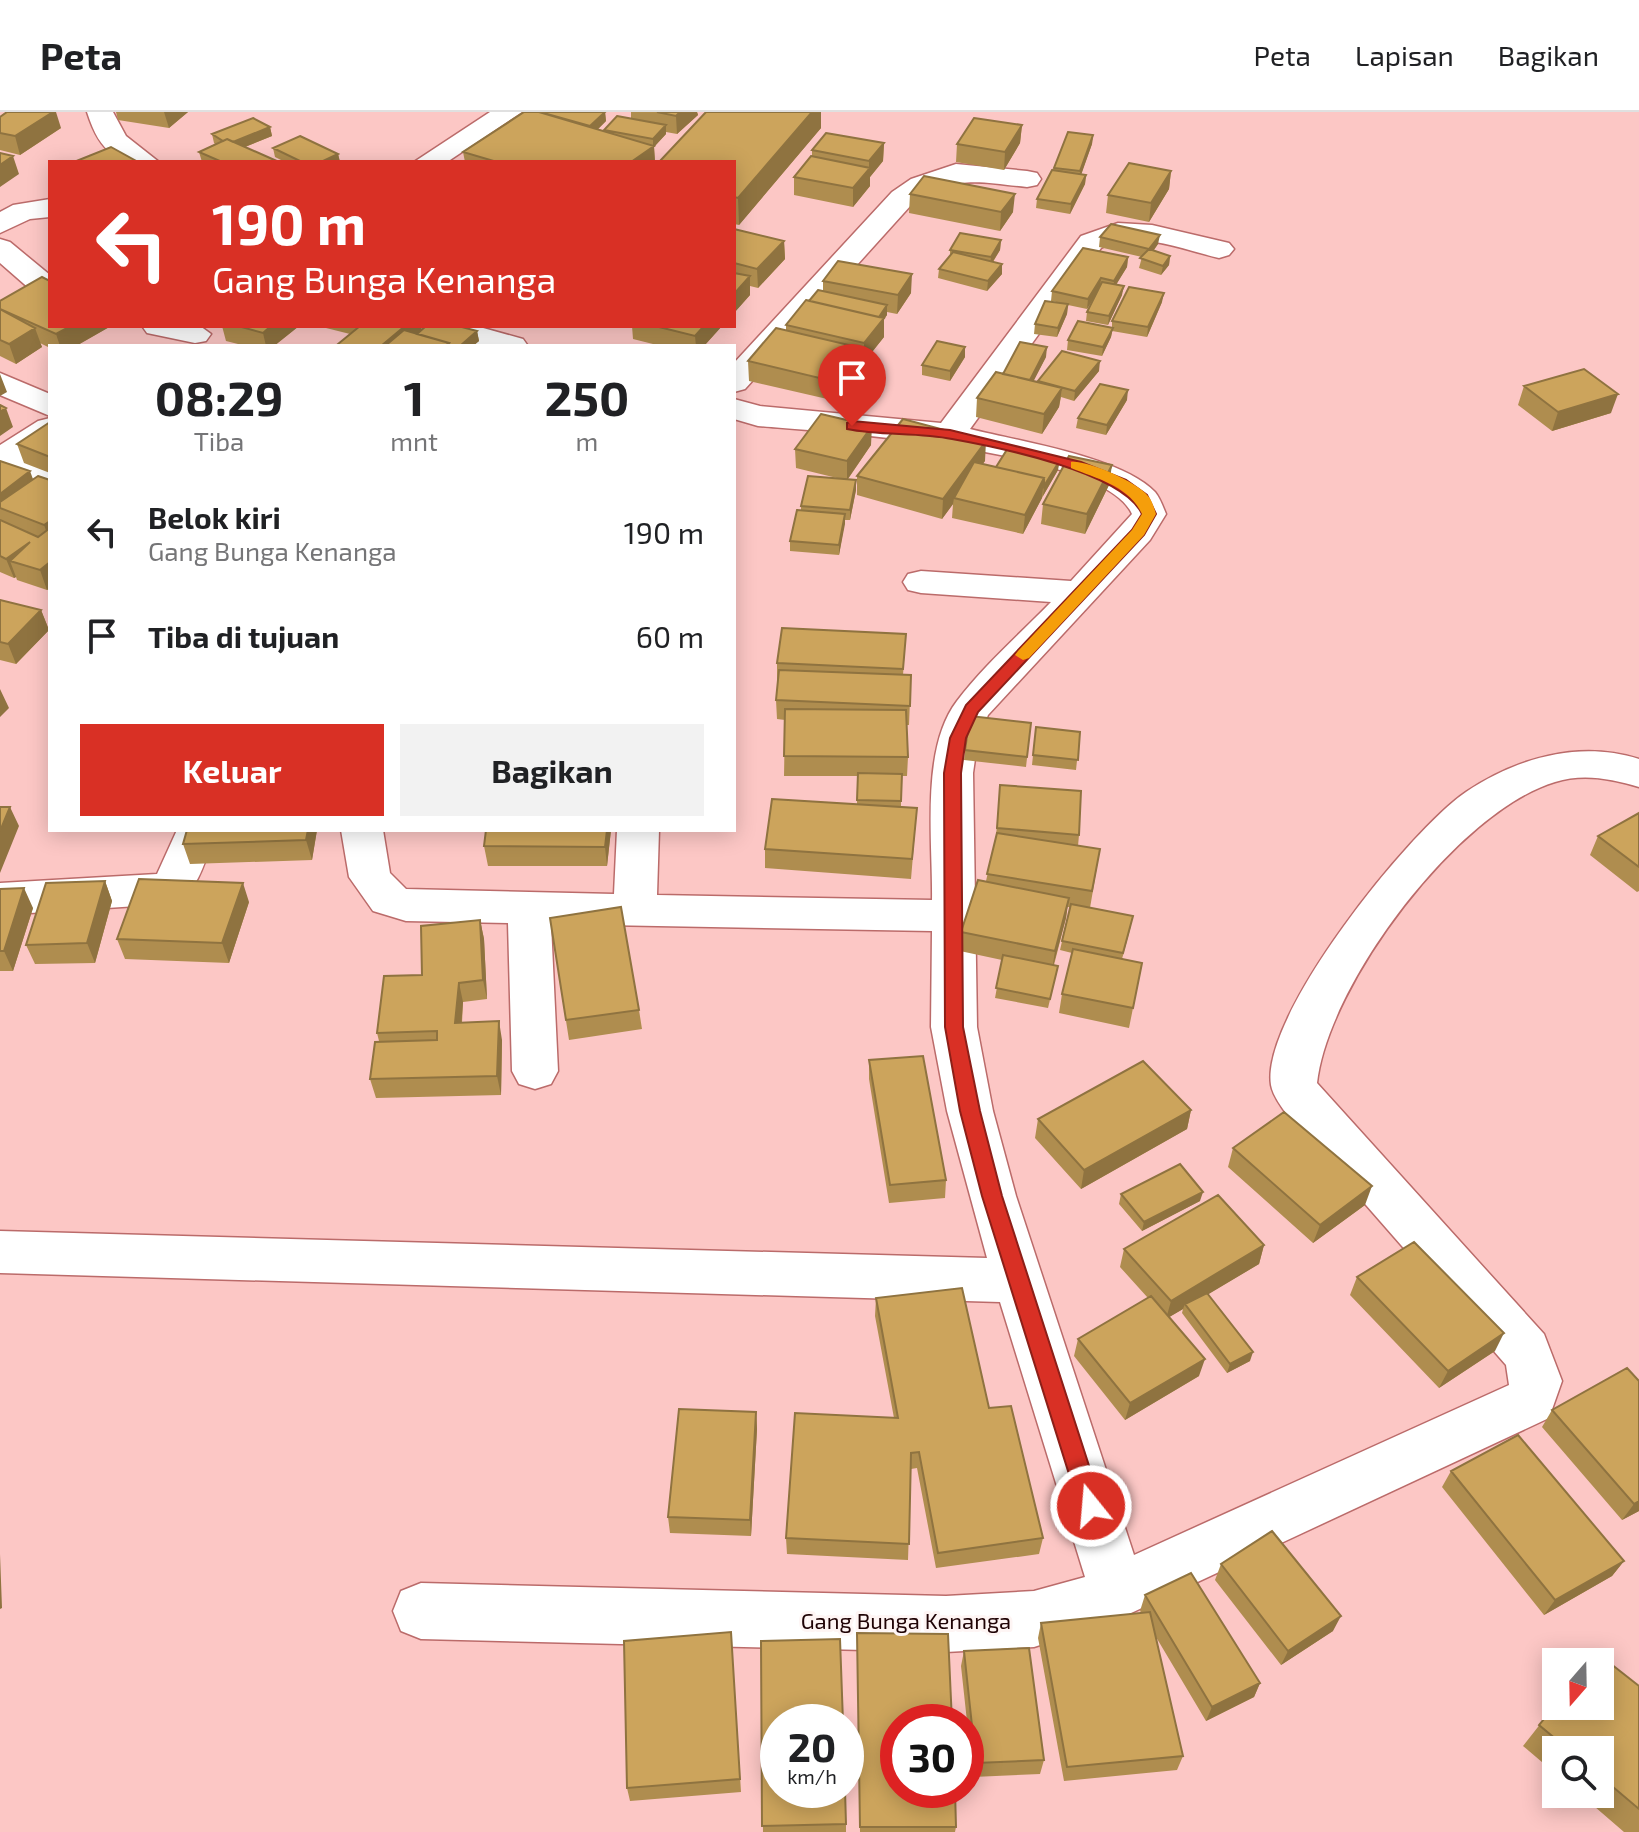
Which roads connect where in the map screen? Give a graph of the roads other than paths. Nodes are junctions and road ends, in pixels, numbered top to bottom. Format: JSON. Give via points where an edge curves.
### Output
{"nodes":[{"id":1,"x":100,"y":112,"type":"edge"},
{"id":2,"x":509,"y":112,"type":"edge"},
{"id":3,"x":141,"y":160,"type":"edge"},
{"id":4,"x":431,"y":160,"type":"edge"},
{"id":5,"x":1027,"y":179,"type":"dead end"},
{"id":6,"x":48,"y":208,"type":"edge"},
{"id":7,"x":0,"y":224,"type":"edge"},
{"id":8,"x":0,"y":248,"type":"edge"},
{"id":9,"x":1219,"y":249,"type":"dead end"},
{"id":10,"x":48,"y":289,"type":"edge"},
{"id":11,"x":166,"y":328,"type":"edge"},
{"id":12,"x":448,"y":328,"type":"edge"},
{"id":13,"x":192,"y":335,"type":"edge"},
{"id":14,"x":505,"y":344,"type":"edge"},
{"id":15,"x":0,"y":383,"type":"edge"},
{"id":16,"x":48,"y":405,"type":"edge"},
{"id":17,"x":740,"y":412,"type":"edge"},
{"id":18,"x":48,"y":429,"type":"edge"},
{"id":19,"x":950,"y":434,"type":"junction"},
{"id":20,"x":1,"y":460,"type":"edge"},
{"id":21,"x":48,"y":478,"type":"edge"},
{"id":22,"x":921,"y":582,"type":"dead end"},
{"id":23,"x":1081,"y":593,"type":"junction"},
{"id":24,"x":1639,"y":773,"type":"edge"},
{"id":25,"x":362,"y":832,"type":"edge"},
{"id":26,"x":638,"y":832,"type":"edge"},
{"id":27,"x":192,"y":839,"type":"edge"},
{"id":28,"x":0,"y":899,"type":"edge"},
{"id":29,"x":529,"y":908,"type":"junction"},
{"id":30,"x":635,"y":910,"type":"junction"},
{"id":31,"x":953,"y":916,"type":"junction"},
{"id":32,"x":535,"y":1071,"type":"dead end"},
{"id":33,"x":0,"y":1252,"type":"edge"},
{"id":34,"x":1019,"y":1281,"type":"junction"},
{"id":35,"x":1117,"y":1591,"type":"junction"},
{"id":36,"x":421,"y":1611,"type":"dead end"}],
"edges":[{"from":1,"to":3,"type":"street","via":[[121,149]]},
{"from":2,"to":4,"type":"street"},
{"from":5,"to":17,"type":"street","via":[[956,172],[902,198]]},
{"from":6,"to":7,"type":"street","via":[[23,211]]},
{"from":8,"to":10,"type":"street"},
{"from":9,"to":19,"type":"street","via":[[1126,230],[1102,233]]},
{"from":11,"to":13,"type":"street"},
{"from":12,"to":14,"type":"street"},
{"from":15,"to":16,"type":"street"},
{"from":17,"to":19,"type":"street"},
{"from":18,"to":20,"type":"street"},
{"from":19,"to":23,"type":"street","via":[[1076,465],[1121,483],[1142,498],[1149,514],[1138,532]]},
{"from":20,"to":21,"type":"street"},
{"from":22,"to":23,"type":"street"},
{"from":23,"to":31,"type":"street","via":[[971,709],[958,738],[951,822]]},
{"from":24,"to":35,"type":"street","name":"Gang Bunga Kenanga","via":[[1611,763],[1557,765],[1476,805],[1424,853],[1378,910],[1318,1003],[1295,1066],[1297,1092],[1305,1104],[1526,1350],[1538,1386],[1530,1401]]},
{"from":25,"to":29,"type":"street","via":[[370,877],[388,900]]},
{"from":26,"to":30,"type":"street"},
{"from":27,"to":28,"type":"street","via":[[178,878],[168,889]]},
{"from":29,"to":30,"type":"street"},
{"from":29,"to":32,"type":"street"},
{"from":30,"to":31,"type":"street"},
{"from":31,"to":34,"type":"street","via":[[954,1027],[974,1125]]},
{"from":33,"to":34,"type":"street"},
{"from":34,"to":35,"type":"street"},
{"from":35,"to":36,"type":"street","name":"Gang Bunga Kenanga","via":[[1072,1612],[1020,1623]]}]}
